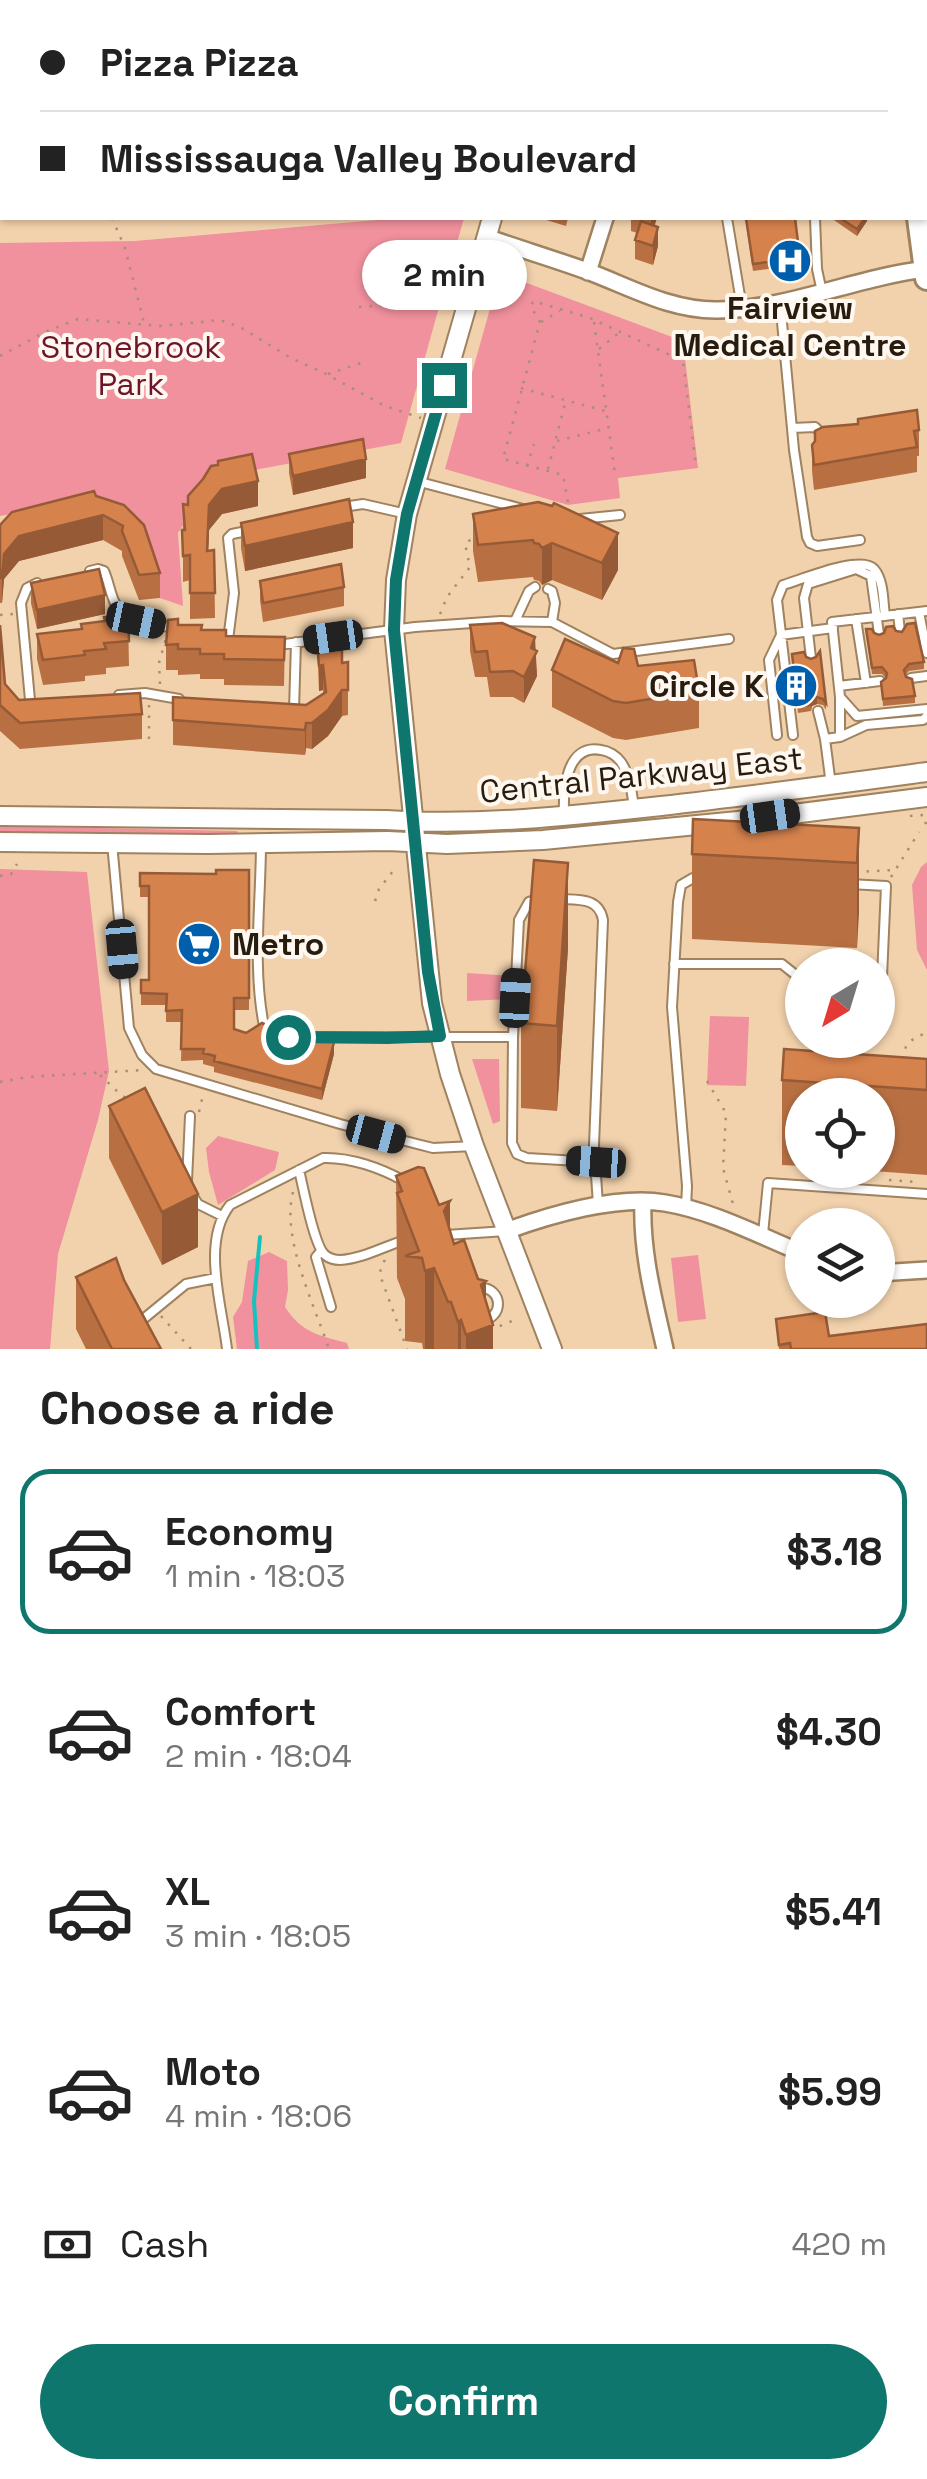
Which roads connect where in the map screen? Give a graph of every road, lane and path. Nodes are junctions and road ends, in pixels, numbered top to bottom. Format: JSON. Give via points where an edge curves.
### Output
{"nodes":[{"id":1,"x":113,"y":220,"type":"edge"},
{"id":2,"x":491,"y":220,"type":"edge"},
{"id":3,"x":604,"y":220,"type":"edge"},
{"id":4,"x":727,"y":220,"type":"edge"},
{"id":5,"x":815,"y":220,"type":"edge"},
{"id":6,"x":919,"y":220,"type":"edge"},
{"id":7,"x":486,"y":237,"type":"junction"},
{"id":8,"x":926,"y":269,"type":"edge"},
{"id":9,"x":588,"y":272,"type":"junction"},
{"id":10,"x":927,"y":278,"type":"edge"},
{"id":11,"x":822,"y":293,"type":"junction"},
{"id":12,"x":780,"y":301,"type":"junction"},
{"id":13,"x":412,"y":303,"type":"dead end"},
{"id":14,"x":359,"y":307,"type":"dead end"},
{"id":15,"x":742,"y":308,"type":"junction"},
{"id":16,"x":561,"y":310,"type":"junction"},
{"id":17,"x":593,"y":320,"type":"junction"},
{"id":18,"x":540,"y":322,"type":"junction"},
{"id":19,"x":144,"y":324,"type":"junction"},
{"id":20,"x":620,"y":332,"type":"junction"},
{"id":21,"x":598,"y":350,"type":"junction"},
{"id":22,"x":0,"y":356,"type":"edge"},
{"id":23,"x":360,"y":363,"type":"dead end"},
{"id":24,"x":326,"y":374,"type":"junction"},
{"id":25,"x":520,"y":388,"type":"junction"},
{"id":26,"x":566,"y":400,"type":"junction"},
{"id":27,"x":606,"y":412,"type":"junction"},
{"id":28,"x":434,"y":421,"type":"junction"},
{"id":29,"x":609,"y":428,"type":"junction"},
{"id":30,"x":792,"y":428,"type":"junction"},
{"id":31,"x":556,"y":441,"type":"junction"},
{"id":32,"x":534,"y":444,"type":"dead end"},
{"id":33,"x":821,"y":444,"type":"edge"},
{"id":34,"x":794,"y":450,"type":"junction"},
{"id":35,"x":810,"y":450,"type":"edge"},
{"id":36,"x":527,"y":466,"type":"junction"},
{"id":37,"x":696,"y":466,"type":"dead end"},
{"id":38,"x":547,"y":471,"type":"junction"},
{"id":39,"x":615,"y":474,"type":"dead end"},
{"id":40,"x":416,"y":482,"type":"junction"},
{"id":41,"x":568,"y":502,"type":"dead end"},
{"id":42,"x":334,"y":510,"type":"edge"},
{"id":43,"x":531,"y":511,"type":"edge"},
{"id":44,"x":407,"y":514,"type":"junction"},
{"id":45,"x":620,"y":514,"type":"dead end"},
{"id":46,"x":567,"y":520,"type":"edge"},
{"id":47,"x":475,"y":525,"type":"edge"},
{"id":48,"x":258,"y":529,"type":"edge"},
{"id":49,"x":860,"y":540,"type":"dead end"},
{"id":50,"x":82,"y":573,"type":"edge"},
{"id":51,"x":52,"y":580,"type":"edge"},
{"id":52,"x":534,"y":587,"type":"dead end"},
{"id":53,"x":548,"y":589,"type":"dead end"},
{"id":54,"x":923,"y":611,"type":"edge"},
{"id":55,"x":898,"y":614,"type":"junction"},
{"id":56,"x":439,"y":616,"type":"dead end"},
{"id":57,"x":880,"y":616,"type":"junction"},
{"id":58,"x":856,"y":619,"type":"junction"},
{"id":59,"x":515,"y":621,"type":"junction"},
{"id":60,"x":552,"y":622,"type":"junction"},
{"id":61,"x":169,"y":627,"type":"junction"},
{"id":62,"x":833,"y":628,"type":"junction"},
{"id":63,"x":184,"y":630,"type":"edge"},
{"id":64,"x":394,"y":630,"type":"junction"},
{"id":65,"x":900,"y":631,"type":"edge"},
{"id":66,"x":808,"y":632,"type":"junction"},
{"id":67,"x":878,"y":634,"type":"edge"},
{"id":68,"x":782,"y":635,"type":"junction"},
{"id":69,"x":213,"y":637,"type":"edge"},
{"id":70,"x":729,"y":639,"type":"dead end"},
{"id":71,"x":228,"y":640,"type":"junction"},
{"id":72,"x":296,"y":642,"type":"junction"},
{"id":73,"x":245,"y":644,"type":"edge"},
{"id":74,"x":272,"y":645,"type":"edge"},
{"id":75,"x":927,"y":653,"type":"edge"},
{"id":76,"x":812,"y":658,"type":"edge"},
{"id":77,"x":927,"y":676,"type":"edge"},
{"id":78,"x":912,"y":678,"type":"edge"},
{"id":79,"x":880,"y":681,"type":"edge"},
{"id":80,"x":866,"y":683,"type":"junction"},
{"id":81,"x":839,"y":692,"type":"junction"},
{"id":82,"x":148,"y":693,"type":"junction"},
{"id":83,"x":113,"y":696,"type":"edge"},
{"id":84,"x":161,"y":696,"type":"junction"},
{"id":85,"x":192,"y":702,"type":"edge"},
{"id":86,"x":40,"y":710,"type":"edge"},
{"id":87,"x":280,"y":711,"type":"edge"},
{"id":88,"x":818,"y":711,"type":"dead end"},
{"id":89,"x":927,"y":712,"type":"edge"},
{"id":90,"x":793,"y":735,"type":"dead end"},
{"id":91,"x":777,"y":736,"type":"dead end"},
{"id":92,"x":840,"y":737,"type":"junction"},
{"id":93,"x":825,"y":739,"type":"junction"},
{"id":94,"x":149,"y":745,"type":"dead end"},
{"id":95,"x":927,"y":772,"type":"edge"},
{"id":96,"x":831,"y":785,"type":"junction"},
{"id":97,"x":927,"y":796,"type":"edge"},
{"id":98,"x":834,"y":808,"type":"junction"},
{"id":99,"x":634,"y":809,"type":"junction"},
{"id":100,"x":0,"y":816,"type":"edge"},
{"id":101,"x":564,"y":816,"type":"junction"},
{"id":102,"x":910,"y":816,"type":"dead end"},
{"id":103,"x":414,"y":822,"type":"junction"},
{"id":104,"x":927,"y":830,"type":"edge"},
{"id":105,"x":919,"y":832,"type":"dead end"},
{"id":106,"x":0,"y":842,"type":"edge"},
{"id":107,"x":261,"y":842,"type":"junction"},
{"id":108,"x":112,"y":843,"type":"junction"},
{"id":109,"x":416,"y":843,"type":"junction"},
{"id":110,"x":17,"y":864,"type":"dead end"},
{"id":111,"x":894,"y":870,"type":"junction"},
{"id":112,"x":394,"y":871,"type":"dead end"},
{"id":113,"x":857,"y":872,"type":"edge"},
{"id":114,"x":0,"y":876,"type":"edge"},
{"id":115,"x":715,"y":878,"type":"edge"},
{"id":116,"x":834,"y":884,"type":"edge"},
{"id":117,"x":886,"y":886,"type":"junction"},
{"id":118,"x":375,"y":901,"type":"dead end"},
{"id":119,"x":883,"y":948,"type":"edge"},
{"id":120,"x":674,"y":964,"type":"junction"},
{"id":121,"x":785,"y":966,"type":"edge"},
{"id":122,"x":926,"y":1033,"type":"edge"},
{"id":123,"x":440,"y":1036,"type":"junction"},
{"id":124,"x":512,"y":1038,"type":"junction"},
{"id":125,"x":156,"y":1069,"type":"junction"},
{"id":126,"x":905,"y":1069,"type":"edge"},
{"id":127,"x":99,"y":1074,"type":"junction"},
{"id":128,"x":707,"y":1081,"type":"dead end"},
{"id":129,"x":0,"y":1082,"type":"edge"},
{"id":130,"x":206,"y":1084,"type":"junction"},
{"id":131,"x":130,"y":1100,"type":"edge"},
{"id":132,"x":194,"y":1117,"type":"joint"},
{"id":133,"x":474,"y":1146,"type":"junction"},
{"id":134,"x":596,"y":1162,"type":"junction"},
{"id":135,"x":299,"y":1170,"type":"junction"},
{"id":136,"x":414,"y":1189,"type":"edge"},
{"id":137,"x":927,"y":1194,"type":"edge"},
{"id":138,"x":643,"y":1202,"type":"junction"},
{"id":139,"x":733,"y":1204,"type":"dead end"},
{"id":140,"x":598,"y":1205,"type":"junction"},
{"id":141,"x":686,"y":1208,"type":"junction"},
{"id":142,"x":222,"y":1216,"type":"junction"},
{"id":143,"x":440,"y":1220,"type":"edge"},
{"id":144,"x":506,"y":1231,"type":"junction"},
{"id":145,"x":764,"y":1237,"type":"junction"},
{"id":146,"x":408,"y":1239,"type":"edge"},
{"id":147,"x":785,"y":1246,"type":"edge"},
{"id":148,"x":321,"y":1251,"type":"junction"},
{"id":149,"x":387,"y":1256,"type":"dead end"},
{"id":150,"x":927,"y":1270,"type":"edge"},
{"id":151,"x":895,"y":1272,"type":"edge"},
{"id":152,"x":216,"y":1278,"type":"junction"},
{"id":153,"x":464,"y":1282,"type":"edge"},
{"id":154,"x":472,"y":1292,"type":"junction"},
{"id":155,"x":331,"y":1307,"type":"dead end"},
{"id":156,"x":156,"y":1311,"type":"junction"},
{"id":157,"x":517,"y":1319,"type":"dead end"},
{"id":158,"x":134,"y":1334,"type":"edge"},
{"id":159,"x":481,"y":1334,"type":"edge"},
{"id":160,"x":191,"y":1349,"type":"edge"},
{"id":161,"x":227,"y":1349,"type":"edge"},
{"id":162,"x":329,"y":1349,"type":"edge"},
{"id":163,"x":407,"y":1349,"type":"edge"},
{"id":164,"x":552,"y":1349,"type":"edge"},
{"id":165,"x":665,"y":1349,"type":"edge"}],
"edges":[{"from":1,"to":19,"type":"path"},
{"from":2,"to":7,"type":"street"},
{"from":3,"to":9,"type":"street"},
{"from":4,"to":15,"type":"lane"},
{"from":5,"to":11,"type":"lane"},
{"from":6,"to":8,"type":"main road"},
{"from":7,"to":9,"type":"street"},
{"from":7,"to":28,"type":"street"},
{"from":8,"to":10,"type":"main road"},
{"from":8,"to":11,"type":"street"},
{"from":9,"to":15,"type":"street","via":[[686,308]]},
{"from":11,"to":12,"type":"street"},
{"from":12,"to":15,"type":"street"},
{"from":12,"to":30,"type":"lane"},
{"from":13,"to":14,"type":"path"},
{"from":16,"to":17,"type":"path"},
{"from":16,"to":18,"type":"path"},
{"from":16,"to":18,"type":"path","via":[[533,302]]},
{"from":17,"to":20,"type":"path"},
{"from":17,"to":21,"type":"path"},
{"from":18,"to":25,"type":"path"},
{"from":19,"to":22,"type":"path","via":[[78,319]]},
{"from":19,"to":24,"type":"path","via":[[220,320]]},
{"from":20,"to":21,"type":"path"},
{"from":20,"to":37,"type":"path","via":[[682,361]]},
{"from":21,"to":27,"type":"path"},
{"from":23,"to":24,"type":"path"},
{"from":24,"to":28,"type":"path","via":[[385,406]]},
{"from":25,"to":26,"type":"path"},
{"from":25,"to":36,"type":"path","via":[[503,459]]},
{"from":26,"to":27,"type":"path"},
{"from":26,"to":31,"type":"path"},
{"from":27,"to":29,"type":"path"},
{"from":28,"to":40,"type":"street"},
{"from":29,"to":31,"type":"path"},
{"from":29,"to":39,"type":"path"},
{"from":30,"to":33,"type":"lane","via":[[815,426]]},
{"from":30,"to":34,"type":"lane"},
{"from":31,"to":38,"type":"path"},
{"from":32,"to":36,"type":"path"},
{"from":34,"to":35,"type":"lane"},
{"from":34,"to":49,"type":"lane","via":[[808,540],[816,546]]},
{"from":36,"to":38,"type":"path"},
{"from":38,"to":41,"type":"path","via":[[563,475]]},
{"from":40,"to":43,"type":"lane"},
{"from":40,"to":44,"type":"street"},
{"from":42,"to":44,"type":"lane","via":[[363,504]]},
{"from":44,"to":64,"type":"street"},
{"from":45,"to":46,"type":"lane"},
{"from":47,"to":56,"type":"path","via":[[474,539],[465,544],[470,568]]},
{"from":48,"to":71,"type":"lane","via":[[228,538],[234,594]]},
{"from":50,"to":61,"type":"lane","via":[[104,572],[124,615]]},
{"from":51,"to":86,"type":"lane","via":[[28,588],[22,603],[30,700]]},
{"from":52,"to":59,"type":"lane"},
{"from":53,"to":60,"type":"lane","via":[[555,603]]},
{"from":54,"to":55,"type":"lane"},
{"from":54,"to":75,"type":"lane"},
{"from":55,"to":57,"type":"lane"},
{"from":55,"to":65,"type":"lane"},
{"from":57,"to":58,"type":"lane"},
{"from":57,"to":66,"type":"lane","via":[[870,576],[856,569],[808,584]]},
{"from":57,"to":67,"type":"lane"},
{"from":57,"to":68,"type":"lane","via":[[877,573],[856,563],[783,585],[777,600]]},
{"from":58,"to":62,"type":"lane","via":[[832,622]]},
{"from":58,"to":80,"type":"lane"},
{"from":59,"to":60,"type":"lane"},
{"from":59,"to":64,"type":"lane"},
{"from":60,"to":70,"type":"lane","via":[[613,654]]},
{"from":61,"to":63,"type":"lane"},
{"from":61,"to":84,"type":"path"},
{"from":62,"to":66,"type":"lane"},
{"from":62,"to":81,"type":"lane"},
{"from":64,"to":72,"type":"lane"},
{"from":64,"to":103,"type":"street"},
{"from":66,"to":68,"type":"lane"},
{"from":66,"to":76,"type":"lane"},
{"from":68,"to":90,"type":"lane"},
{"from":68,"to":91,"type":"lane","via":[[769,660]]},
{"from":69,"to":71,"type":"lane"},
{"from":71,"to":73,"type":"lane"},
{"from":72,"to":74,"type":"lane"},
{"from":72,"to":87,"type":"lane","via":[[294,710]]},
{"from":77,"to":78,"type":"lane"},
{"from":79,"to":80,"type":"lane"},
{"from":80,"to":81,"type":"lane"},
{"from":81,"to":89,"type":"lane","via":[[857,716]]},
{"from":81,"to":92,"type":"lane"},
{"from":82,"to":83,"type":"lane"},
{"from":82,"to":84,"type":"lane"},
{"from":82,"to":94,"type":"path"},
{"from":84,"to":85,"type":"lane"},
{"from":88,"to":93,"type":"lane"},
{"from":89,"to":92,"type":"lane","via":[[923,720],[866,725]]},
{"from":92,"to":93,"type":"lane"},
{"from":93,"to":96,"type":"lane"},
{"from":95,"to":96,"type":"street","name":"Central Parkway East"},
{"from":96,"to":98,"type":"street"},
{"from":96,"to":99,"type":"street","name":"Central Parkway East"},
{"from":97,"to":98,"type":"street","name":"Central Parkway East"},
{"from":98,"to":109,"type":"street","name":"Central Parkway East","via":[[543,840]]},
{"from":99,"to":101,"type":"street","name":"Central Parkway East"},
{"from":99,"to":101,"type":"lane","via":[[624,765],[602,750],[589,750],[570,767]]},
{"from":100,"to":103,"type":"street","name":"Central Parkway East"},
{"from":101,"to":103,"type":"street","name":"Central Parkway East"},
{"from":102,"to":104,"type":"path","via":[[924,815]]},
{"from":103,"to":109,"type":"street"},
{"from":105,"to":111,"type":"path"},
{"from":106,"to":108,"type":"street","name":"Central Parkway East"},
{"from":107,"to":108,"type":"street","name":"Central Parkway East"},
{"from":107,"to":109,"type":"street","name":"Central Parkway East"},
{"from":107,"to":123,"type":"lane","via":[[264,1026],[288,1037]]},
{"from":108,"to":125,"type":"lane","via":[[129,1028]]},
{"from":109,"to":123,"type":"street"},
{"from":110,"to":114,"type":"path"},
{"from":111,"to":113,"type":"path"},
{"from":111,"to":117,"type":"path"},
{"from":112,"to":118,"type":"path"},
{"from":115,"to":120,"type":"lane","via":[[681,884]]},
{"from":116,"to":117,"type":"lane"},
{"from":117,"to":119,"type":"lane"},
{"from":120,"to":121,"type":"lane"},
{"from":120,"to":141,"type":"lane"},
{"from":122,"to":126,"type":"path","via":[[904,1050]]},
{"from":123,"to":124,"type":"lane"},
{"from":123,"to":133,"type":"street"},
{"from":124,"to":134,"type":"lane","via":[[517,1154]]},
{"from":124,"to":134,"type":"lane","via":[[522,911],[540,898],[596,904],[603,920]]},
{"from":125,"to":127,"type":"path"},
{"from":125,"to":130,"type":"lane"},
{"from":127,"to":129,"type":"path"},
{"from":127,"to":131,"type":"path"},
{"from":128,"to":139,"type":"path","via":[[726,1113],[723,1168]]},
{"from":130,"to":132,"type":"path"},
{"from":130,"to":133,"type":"lane","via":[[417,1144]]},
{"from":132,"to":142,"type":"lane","via":[[189,1192]]},
{"from":133,"to":144,"type":"street"},
{"from":134,"to":140,"type":"lane"},
{"from":135,"to":136,"type":"lane","via":[[337,1158],[389,1173]]},
{"from":135,"to":142,"type":"lane","via":[[230,1205]]},
{"from":135,"to":148,"type":"lane"},
{"from":135,"to":162,"type":"path","via":[[290,1227]]},
{"from":137,"to":145,"type":"lane","via":[[768,1183]]},
{"from":138,"to":140,"type":"street"},
{"from":138,"to":141,"type":"street"},
{"from":138,"to":165,"type":"street","via":[[642,1234]]},
{"from":140,"to":144,"type":"street"},
{"from":141,"to":145,"type":"street"},
{"from":142,"to":152,"type":"lane","via":[[214,1242]]},
{"from":143,"to":144,"type":"lane","via":[[443,1240]]},
{"from":144,"to":164,"type":"street"},
{"from":145,"to":147,"type":"street"},
{"from":146,"to":148,"type":"lane","via":[[344,1260]]},
{"from":148,"to":155,"type":"lane","via":[[316,1258]]},
{"from":149,"to":163,"type":"path","via":[[380,1275]]},
{"from":150,"to":151,"type":"street"},
{"from":152,"to":156,"type":"lane","via":[[186,1284]]},
{"from":152,"to":161,"type":"lane"},
{"from":153,"to":154,"type":"lane"},
{"from":154,"to":154,"type":"lane","via":[[466,1304],[471,1316],[483,1320],[494,1314],[495,1295],[484,1288]]},
{"from":156,"to":158,"type":"lane","via":[[132,1328]]},
{"from":156,"to":160,"type":"path"},
{"from":157,"to":159,"type":"path"}]}
